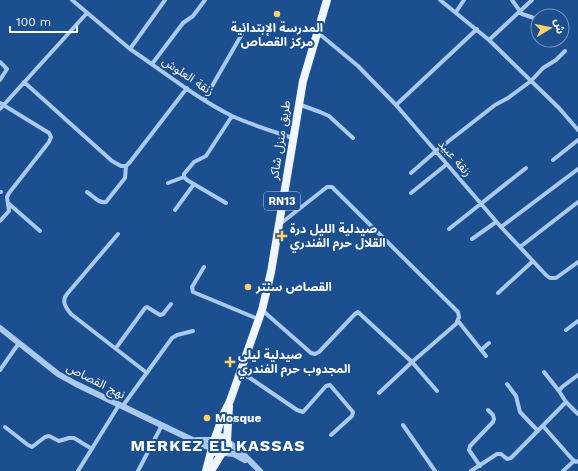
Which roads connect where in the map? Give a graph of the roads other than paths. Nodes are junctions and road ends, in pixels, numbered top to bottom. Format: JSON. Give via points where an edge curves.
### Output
{"nodes":[{"id":1,"x":72,"y":0,"type":"edge"},
{"id":2,"x":165,"y":0,"type":"edge"},
{"id":3,"x":205,"y":0,"type":"edge"},
{"id":4,"x":327,"y":0,"type":"edge"},
{"id":5,"x":440,"y":0,"type":"edge"},
{"id":6,"x":464,"y":0,"type":"edge"},
{"id":7,"x":512,"y":0,"type":"edge"},
{"id":8,"x":532,"y":0,"type":"edge"},
{"id":9,"x":519,"y":11,"type":"junction"},
{"id":10,"x":456,"y":12,"type":"junction"},
{"id":11,"x":87,"y":13,"type":"junction"},
{"id":12,"x":530,"y":17,"type":"edge"},
{"id":13,"x":477,"y":29,"type":"junction"},
{"id":14,"x":317,"y":31,"type":"junction"},
{"id":15,"x":242,"y":34,"type":"dead end"},
{"id":16,"x":489,"y":40,"type":"junction"},
{"id":17,"x":130,"y":49,"type":"junction"},
{"id":18,"x":565,"y":51,"type":"dead end"},
{"id":19,"x":0,"y":62,"type":"edge"},
{"id":20,"x":152,"y":64,"type":"junction"},
{"id":21,"x":0,"y":80,"type":"edge"},
{"id":22,"x":531,"y":81,"type":"junction"},
{"id":23,"x":24,"y":82,"type":"junction"},
{"id":24,"x":187,"y":88,"type":"junction"},
{"id":25,"x":204,"y":100,"type":"junction"},
{"id":26,"x":2,"y":104,"type":"edge"},
{"id":27,"x":298,"y":104,"type":"junction"},
{"id":28,"x":396,"y":105,"type":"junction"},
{"id":29,"x":0,"y":109,"type":"edge"},
{"id":30,"x":232,"y":116,"type":"junction"},
{"id":31,"x":578,"y":130,"type":"edge"},
{"id":32,"x":293,"y":138,"type":"junction"},
{"id":33,"x":353,"y":138,"type":"dead end"},
{"id":34,"x":578,"y":140,"type":"edge"},
{"id":35,"x":436,"y":151,"type":"junction"},
{"id":36,"x":553,"y":160,"type":"dead end"},
{"id":37,"x":447,"y":164,"type":"junction"},
{"id":38,"x":126,"y":166,"type":"junction"},
{"id":39,"x":526,"y":168,"type":"dead end"},
{"id":40,"x":578,"y":169,"type":"edge"},
{"id":41,"x":411,"y":173,"type":"dead end"},
{"id":42,"x":184,"y":177,"type":"junction"},
{"id":43,"x":168,"y":183,"type":"dead end"},
{"id":44,"x":194,"y":184,"type":"junction"},
{"id":45,"x":87,"y":192,"type":"dead end"},
{"id":46,"x":411,"y":193,"type":"dead end"},
{"id":47,"x":578,"y":202,"type":"edge"},
{"id":48,"x":8,"y":203,"type":"junction"},
{"id":49,"x":226,"y":203,"type":"dead end"},
{"id":50,"x":481,"y":203,"type":"junction"},
{"id":51,"x":175,"y":210,"type":"dead end"},
{"id":52,"x":0,"y":221,"type":"edge"},
{"id":53,"x":496,"y":222,"type":"junction"},
{"id":54,"x":278,"y":226,"type":"junction"},
{"id":55,"x":501,"y":227,"type":"junction"},
{"id":56,"x":449,"y":229,"type":"dead end"},
{"id":57,"x":40,"y":231,"type":"dead end"},
{"id":58,"x":118,"y":234,"type":"dead end"},
{"id":59,"x":472,"y":239,"type":"dead end"},
{"id":60,"x":520,"y":247,"type":"junction"},
{"id":61,"x":533,"y":261,"type":"junction"},
{"id":62,"x":578,"y":262,"type":"edge"},
{"id":63,"x":204,"y":267,"type":"dead end"},
{"id":64,"x":498,"y":293,"type":"dead end"},
{"id":65,"x":171,"y":304,"type":"dead end"},
{"id":66,"x":262,"y":310,"type":"junction"},
{"id":67,"x":258,"y":319,"type":"junction"},
{"id":68,"x":458,"y":321,"type":"junction"},
{"id":69,"x":578,"y":321,"type":"edge"},
{"id":70,"x":0,"y":328,"type":"edge"},
{"id":71,"x":566,"y":330,"type":"dead end"},
{"id":72,"x":193,"y":331,"type":"dead end"},
{"id":73,"x":489,"y":343,"type":"dead end"},
{"id":74,"x":18,"y":344,"type":"junction"},
{"id":75,"x":116,"y":348,"type":"junction"},
{"id":76,"x":481,"y":350,"type":"junction"},
{"id":77,"x":486,"y":356,"type":"dead end"},
{"id":78,"x":412,"y":362,"type":"junction"},
{"id":79,"x":0,"y":370,"type":"edge"},
{"id":80,"x":544,"y":372,"type":"dead end"},
{"id":81,"x":147,"y":373,"type":"junction"},
{"id":82,"x":239,"y":374,"type":"junction"},
{"id":83,"x":576,"y":376,"type":"edge"},
{"id":84,"x":578,"y":382,"type":"edge"},
{"id":85,"x":507,"y":384,"type":"dead end"},
{"id":86,"x":437,"y":391,"type":"dead end"},
{"id":87,"x":559,"y":391,"type":"junction"},
{"id":88,"x":379,"y":393,"type":"dead end"},
{"id":89,"x":230,"y":401,"type":"junction"},
{"id":90,"x":566,"y":402,"type":"junction"},
{"id":91,"x":120,"y":406,"type":"junction"},
{"id":92,"x":488,"y":410,"type":"dead end"},
{"id":93,"x":578,"y":414,"type":"edge"},
{"id":94,"x":162,"y":425,"type":"junction"},
{"id":95,"x":403,"y":425,"type":"dead end"},
{"id":96,"x":543,"y":426,"type":"junction"},
{"id":97,"x":5,"y":427,"type":"dead end"},
{"id":98,"x":538,"y":431,"type":"junction"},
{"id":99,"x":331,"y":435,"type":"dead end"},
{"id":100,"x":228,"y":442,"type":"junction"},
{"id":101,"x":213,"y":443,"type":"junction"},
{"id":102,"x":92,"y":449,"type":"junction"},
{"id":103,"x":223,"y":453,"type":"junction"},
{"id":104,"x":576,"y":461,"type":"edge"},
{"id":105,"x":252,"y":464,"type":"junction"},
{"id":106,"x":480,"y":466,"type":"junction"},
{"id":107,"x":78,"y":471,"type":"edge"},
{"id":108,"x":138,"y":471,"type":"edge"},
{"id":109,"x":206,"y":471,"type":"edge"},
{"id":110,"x":211,"y":471,"type":"edge"},
{"id":111,"x":260,"y":471,"type":"edge"},
{"id":112,"x":434,"y":471,"type":"edge"},
{"id":113,"x":471,"y":471,"type":"edge"},
{"id":114,"x":563,"y":471,"type":"edge"}],
"edges":[{"from":1,"to":11,"type":"street","name":"زنقة العلوش"},
{"from":2,"to":17,"type":"street"},
{"from":3,"to":20,"type":"street","via":[[193,16],[182,23]]},
{"from":4,"to":14,"type":"main road","name":"طريق منزل شاكر","number":"RN13"},
{"from":5,"to":10,"type":"street"},
{"from":6,"to":10,"type":"street"},
{"from":7,"to":9,"type":"street"},
{"from":8,"to":9,"type":"street"},
{"from":9,"to":12,"type":"street"},
{"from":9,"to":16,"type":"street"},
{"from":10,"to":13,"type":"street"},
{"from":11,"to":17,"type":"street","name":"زنقة العلوش"},
{"from":11,"to":23,"type":"street"},
{"from":13,"to":16,"type":"street"},
{"from":13,"to":28,"type":"street"},
{"from":14,"to":27,"type":"main road","name":"طريق منزل شاكر","number":"RN13"},
{"from":14,"to":28,"type":"street","name":"زنقة عبيد","via":[[358,66]]},
{"from":15,"to":25,"type":"street"},
{"from":16,"to":22,"type":"street"},
{"from":17,"to":20,"type":"street","name":"زنقة العلوش"},
{"from":18,"to":22,"type":"street"},
{"from":19,"to":21,"type":"street","via":[[7,70]]},
{"from":20,"to":24,"type":"street","name":"زنقة العلوش"},
{"from":22,"to":31,"type":"street"},
{"from":22,"to":35,"type":"street","via":[[495,105]]},
{"from":23,"to":26,"type":"street"},
{"from":23,"to":38,"type":"street","via":[[112,161]]},
{"from":24,"to":25,"type":"street","name":"زنقة العلوش"},
{"from":24,"to":38,"type":"street"},
{"from":25,"to":30,"type":"street","name":"زنقة العلوش"},
{"from":26,"to":29,"type":"street"},
{"from":26,"to":48,"type":"street","via":[[49,133],[51,137],[9,193]]},
{"from":27,"to":32,"type":"main road","name":"طريق منزل شاكر","number":"RN13"},
{"from":27,"to":33,"type":"street","via":[[329,116]]},
{"from":28,"to":35,"type":"street","name":"زنقة عبيد"},
{"from":30,"to":32,"type":"street","name":"زنقة العلوش"},
{"from":30,"to":42,"type":"street","via":[[206,156],[194,162]]},
{"from":32,"to":54,"type":"main road","name":"طريق منزل شاكر","number":"RN13"},
{"from":34,"to":36,"type":"street"},
{"from":35,"to":37,"type":"street","name":"زنقة عبيد"},
{"from":35,"to":41,"type":"street"},
{"from":37,"to":46,"type":"street"},
{"from":37,"to":50,"type":"street","name":"زنقة عبيد"},
{"from":38,"to":45,"type":"street","via":[[126,178],[106,202],[99,202]]},
{"from":39,"to":50,"type":"street"},
{"from":40,"to":55,"type":"street"},
{"from":42,"to":43,"type":"street"},
{"from":42,"to":44,"type":"street"},
{"from":44,"to":49,"type":"street"},
{"from":44,"to":51,"type":"street"},
{"from":47,"to":60,"type":"street"},
{"from":48,"to":52,"type":"street","via":[[8,212]]},
{"from":48,"to":57,"type":"street"},
{"from":50,"to":53,"type":"street","name":"زنقة عبيد"},
{"from":50,"to":56,"type":"street"},
{"from":53,"to":55,"type":"street","name":"زنقة عبيد"},
{"from":53,"to":59,"type":"street"},
{"from":54,"to":66,"type":"main road","name":"طريق منزل شاكر","number":"RN13"},
{"from":54,"to":68,"type":"street","via":[[327,187],[332,187],[456,311]]},
{"from":55,"to":60,"type":"street","name":"زنقة عبيد"},
{"from":58,"to":75,"type":"street","via":[[67,294],[64,301],[71,314]]},
{"from":60,"to":61,"type":"street","name":"زنقة عبيد"},
{"from":61,"to":62,"type":"street","name":"زنقة عبيد","via":[[553,279]]},
{"from":61,"to":64,"type":"street"},
{"from":63,"to":67,"type":"street","via":[[192,287],[193,292]]},
{"from":65,"to":75,"type":"street","via":[[161,315],[145,308]]},
{"from":66,"to":67,"type":"main road","name":"طريق منزل شاكر","number":"RN13"},
{"from":66,"to":78,"type":"street","via":[[315,354],[358,312]]},
{"from":67,"to":82,"type":"main road","name":"طريق منزل شاكر","number":"RN13"},
{"from":68,"to":76,"type":"street"},
{"from":68,"to":78,"type":"street"},
{"from":69,"to":71,"type":"street"},
{"from":70,"to":74,"type":"street","name":"نهج القصاص"},
{"from":72,"to":81,"type":"street","via":[[172,338]]},
{"from":73,"to":76,"type":"street"},
{"from":74,"to":79,"type":"street"},
{"from":74,"to":91,"type":"street","name":"نهج القصاص","via":[[58,374]]},
{"from":75,"to":81,"type":"street"},
{"from":76,"to":77,"type":"street"},
{"from":78,"to":86,"type":"street"},
{"from":78,"to":88,"type":"street"},
{"from":80,"to":87,"type":"street"},
{"from":81,"to":91,"type":"street"},
{"from":82,"to":89,"type":"main road","name":"طريق منزل شاكر","number":"RN13"},
{"from":82,"to":99,"type":"street","via":[[250,378],[303,412],[326,386],[330,386],[353,412],[352,416]]},
{"from":83,"to":84,"type":"street"},
{"from":83,"to":87,"type":"street"},
{"from":85,"to":98,"type":"street","via":[[516,396],[520,412]]},
{"from":87,"to":90,"type":"street"},
{"from":89,"to":100,"type":"main road","name":"طريق منزل شاكر","number":"RN13"},
{"from":89,"to":101,"type":"main road","name":"طريق منزل شاكر","number":"RN13","via":[[222,414]]},
{"from":90,"to":93,"type":"street"},
{"from":90,"to":96,"type":"street"},
{"from":91,"to":94,"type":"street","name":"نهج القصاص"},
{"from":91,"to":102,"type":"street"},
{"from":92,"to":106,"type":"street","via":[[493,415],[493,422],[469,450]]},
{"from":94,"to":101,"type":"street","name":"نهج القصاص","via":[[191,439]]},
{"from":94,"to":108,"type":"street"},
{"from":95,"to":112,"type":"street"},
{"from":96,"to":98,"type":"street"},
{"from":96,"to":104,"type":"street"},
{"from":97,"to":102,"type":"street","via":[[28,446],[32,447],[49,436],[59,441],[74,438]]},
{"from":98,"to":106,"type":"street","via":[[511,458],[507,459],[497,454]]},
{"from":100,"to":101,"type":"main road","via":[[221,437]]},
{"from":100,"to":103,"type":"main road","number":"RN13","via":[[228,447]]},
{"from":100,"to":105,"type":"street"},
{"from":101,"to":103,"type":"main road","via":[[215,452]]},
{"from":101,"to":109,"type":"main road","name":"طريق منزل شاكر","number":"RN13"},
{"from":102,"to":107,"type":"street"},
{"from":103,"to":105,"type":"street","via":[[234,454]]},
{"from":103,"to":110,"type":"main road","number":"RN13"},
{"from":104,"to":114,"type":"street"},
{"from":105,"to":111,"type":"street"},
{"from":106,"to":113,"type":"street"}]}
